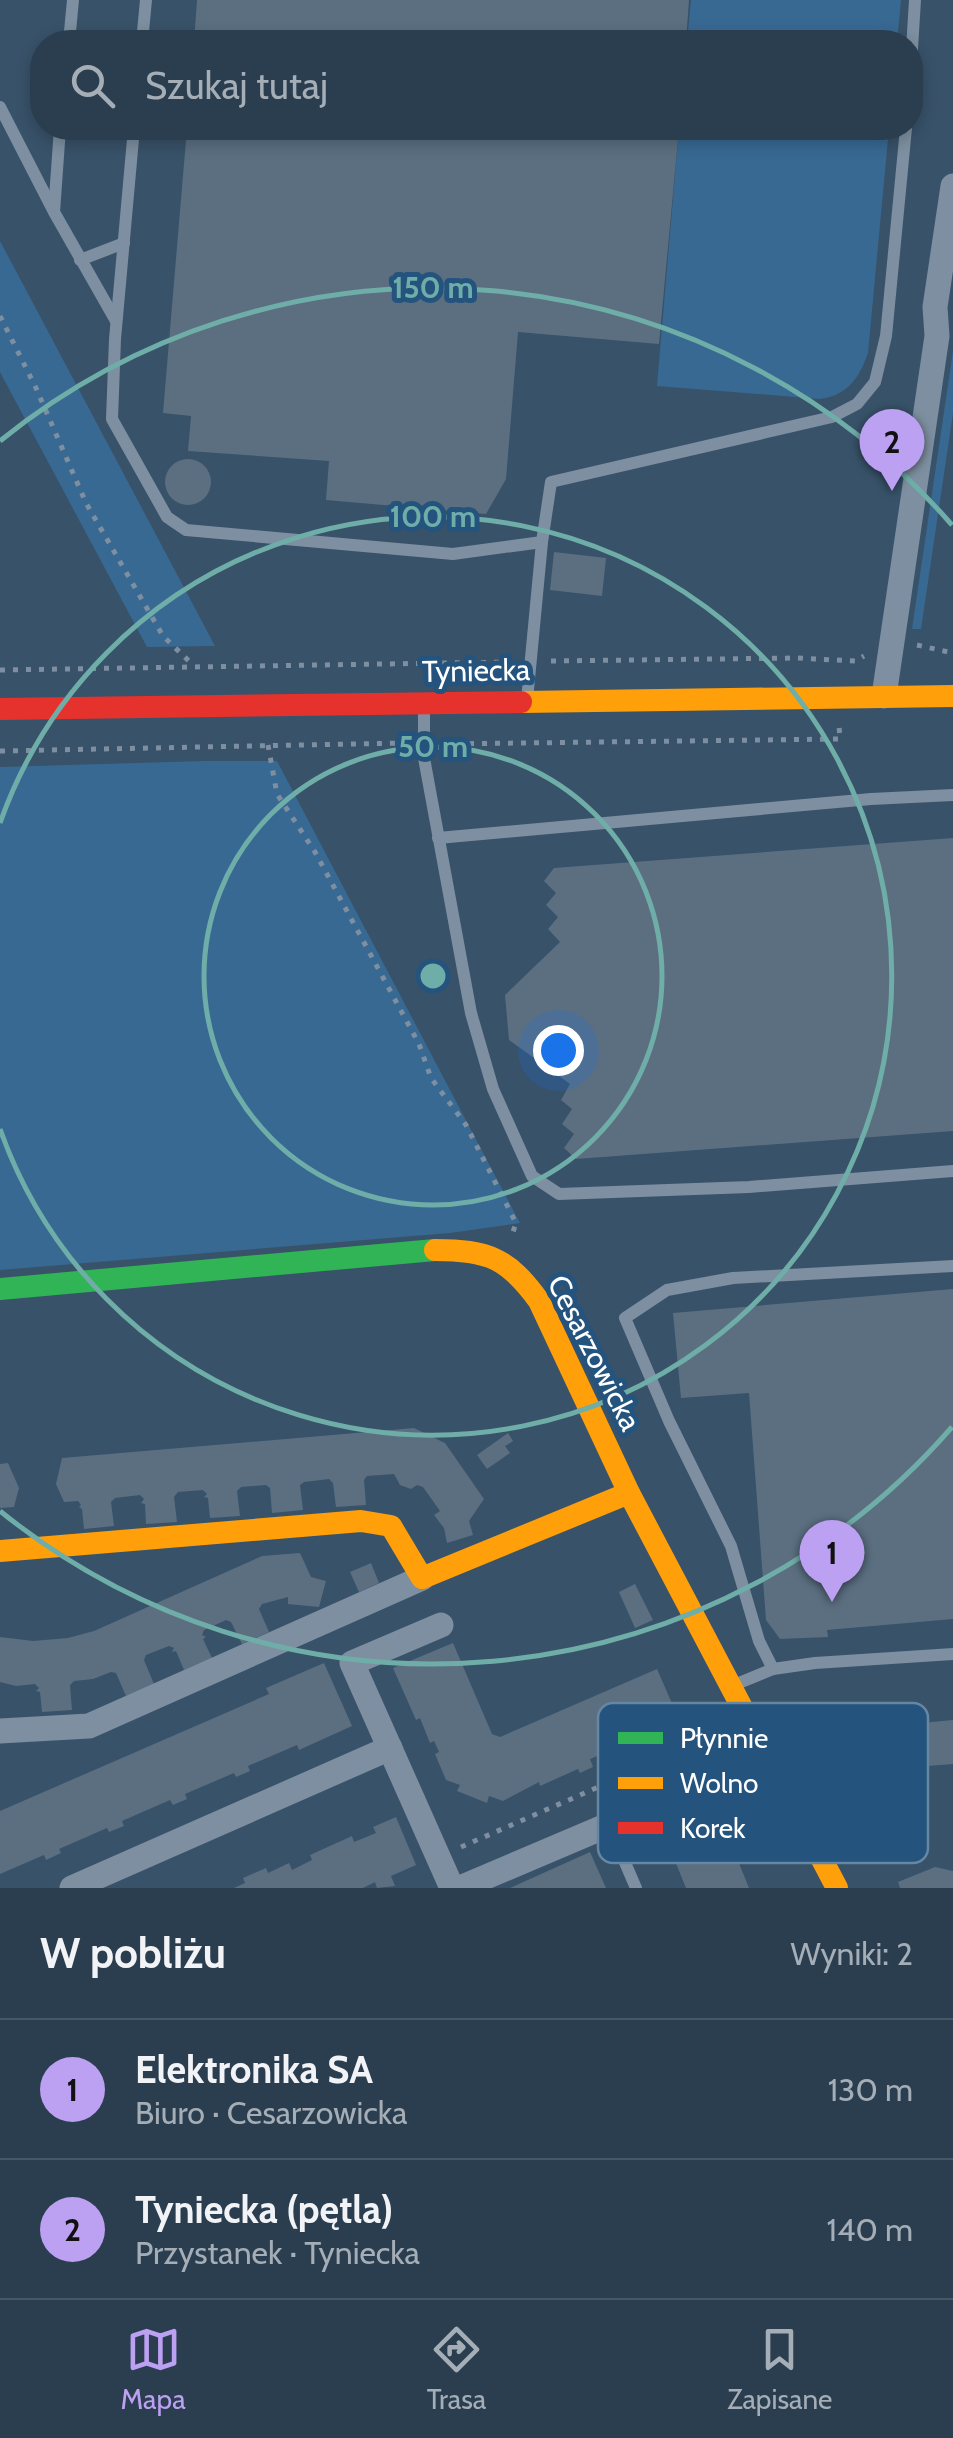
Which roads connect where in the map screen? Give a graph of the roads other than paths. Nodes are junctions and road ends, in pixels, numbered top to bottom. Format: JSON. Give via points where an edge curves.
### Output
{"nodes":[{"id":1,"x":74,"y":0,"type":"edge"},
{"id":2,"x":146,"y":0,"type":"edge"},
{"id":3,"x":916,"y":0,"type":"edge"},
{"id":4,"x":70,"y":30,"type":"edge"},
{"id":5,"x":143,"y":30,"type":"edge"},
{"id":6,"x":914,"y":30,"type":"edge"},
{"id":7,"x":0,"y":107,"type":"edge"},
{"id":8,"x":59,"y":140,"type":"edge"},
{"id":9,"x":133,"y":140,"type":"edge"},
{"id":10,"x":905,"y":140,"type":"edge"},
{"id":11,"x":953,"y":186,"type":"edge"},
{"id":12,"x":54,"y":212,"type":"junction"},
{"id":13,"x":124,"y":243,"type":"junction"},
{"id":14,"x":80,"y":260,"type":"junction"},
{"id":15,"x":116,"y":321,"type":"junction"},
{"id":16,"x":542,"y":542,"type":"junction"},
{"id":17,"x":884,"y":696,"type":"junction"},
{"id":18,"x":953,"y":696,"type":"edge"},
{"id":19,"x":527,"y":700,"type":"junction"},
{"id":20,"x":425,"y":702,"type":"junction"},
{"id":21,"x":0,"y":709,"type":"edge"},
{"id":22,"x":953,"y":796,"type":"edge"},
{"id":23,"x":438,"y":838,"type":"junction"},
{"id":24,"x":953,"y":1171,"type":"edge"},
{"id":25,"x":953,"y":1266,"type":"edge"},
{"id":26,"x":0,"y":1288,"type":"edge"},
{"id":27,"x":629,"y":1493,"type":"junction"},
{"id":28,"x":0,"y":1551,"type":"edge"},
{"id":29,"x":422,"y":1578,"type":"junction"},
{"id":30,"x":442,"y":1625,"type":"dead end"},
{"id":31,"x":953,"y":1654,"type":"edge"},
{"id":32,"x":773,"y":1669,"type":"junction"},
{"id":33,"x":730,"y":1686,"type":"junction"},
{"id":34,"x":738,"y":1703,"type":"edge"},
{"id":35,"x":0,"y":1731,"type":"edge"},
{"id":36,"x":390,"y":1748,"type":"junction"},
{"id":37,"x":598,"y":1827,"type":"edge"},
{"id":38,"x":625,"y":1863,"type":"edge"},
{"id":39,"x":824,"y":1863,"type":"edge"},
{"id":40,"x":72,"y":1888,"type":"edge"},
{"id":41,"x":456,"y":1888,"type":"edge"},
{"id":42,"x":636,"y":1888,"type":"edge"},
{"id":43,"x":838,"y":1888,"type":"edge"}],
"edges":[{"from":1,"to":4,"type":"lane"},
{"from":2,"to":5,"type":"lane"},
{"from":3,"to":6,"type":"lane"},
{"from":7,"to":12,"type":"lane"},
{"from":8,"to":12,"type":"lane"},
{"from":9,"to":13,"type":"lane"},
{"from":10,"to":16,"type":"lane","via":[[886,336],[868,394],[832,418],[550,482]]},
{"from":11,"to":17,"type":"street"},
{"from":12,"to":14,"type":"lane"},
{"from":13,"to":14,"type":"lane"},
{"from":13,"to":15,"type":"lane"},
{"from":14,"to":15,"type":"lane"},
{"from":15,"to":16,"type":"lane","via":[[112,419],[167,517],[186,530],[454,554]]},
{"from":16,"to":19,"type":"lane"},
{"from":17,"to":18,"type":"street","name":"Tyniecka"},
{"from":17,"to":19,"type":"street","name":"Tyniecka"},
{"from":19,"to":20,"type":"street","name":"Tyniecka"},
{"from":20,"to":21,"type":"street","name":"Tyniecka"},
{"from":20,"to":23,"type":"lane","via":[[424,758]]},
{"from":22,"to":23,"type":"lane"},
{"from":23,"to":24,"type":"lane","via":[[471,1014],[493,1089],[532,1176],[559,1194]]},
{"from":25,"to":32,"type":"lane","via":[[733,1278],[667,1290],[625,1318],[731,1546]]},
{"from":26,"to":27,"type":"street","name":"Cesarzowicka","via":[[480,1250],[503,1260],[539,1301]]},
{"from":27,"to":29,"type":"street"},
{"from":27,"to":33,"type":"street","name":"Cesarzowicka"},
{"from":28,"to":29,"type":"street","via":[[361,1521],[391,1526]]},
{"from":29,"to":35,"type":"street","via":[[89,1726]]},
{"from":30,"to":36,"type":"street","via":[[352,1664]]},
{"from":31,"to":32,"type":"lane"},
{"from":32,"to":33,"type":"lane"},
{"from":33,"to":34,"type":"street","name":"Cesarzowicka"},
{"from":36,"to":40,"type":"street"},
{"from":36,"to":41,"type":"street"},
{"from":37,"to":41,"type":"street"},
{"from":38,"to":42,"type":"lane"},
{"from":39,"to":43,"type":"street","name":"Cesarzowicka"}]}
